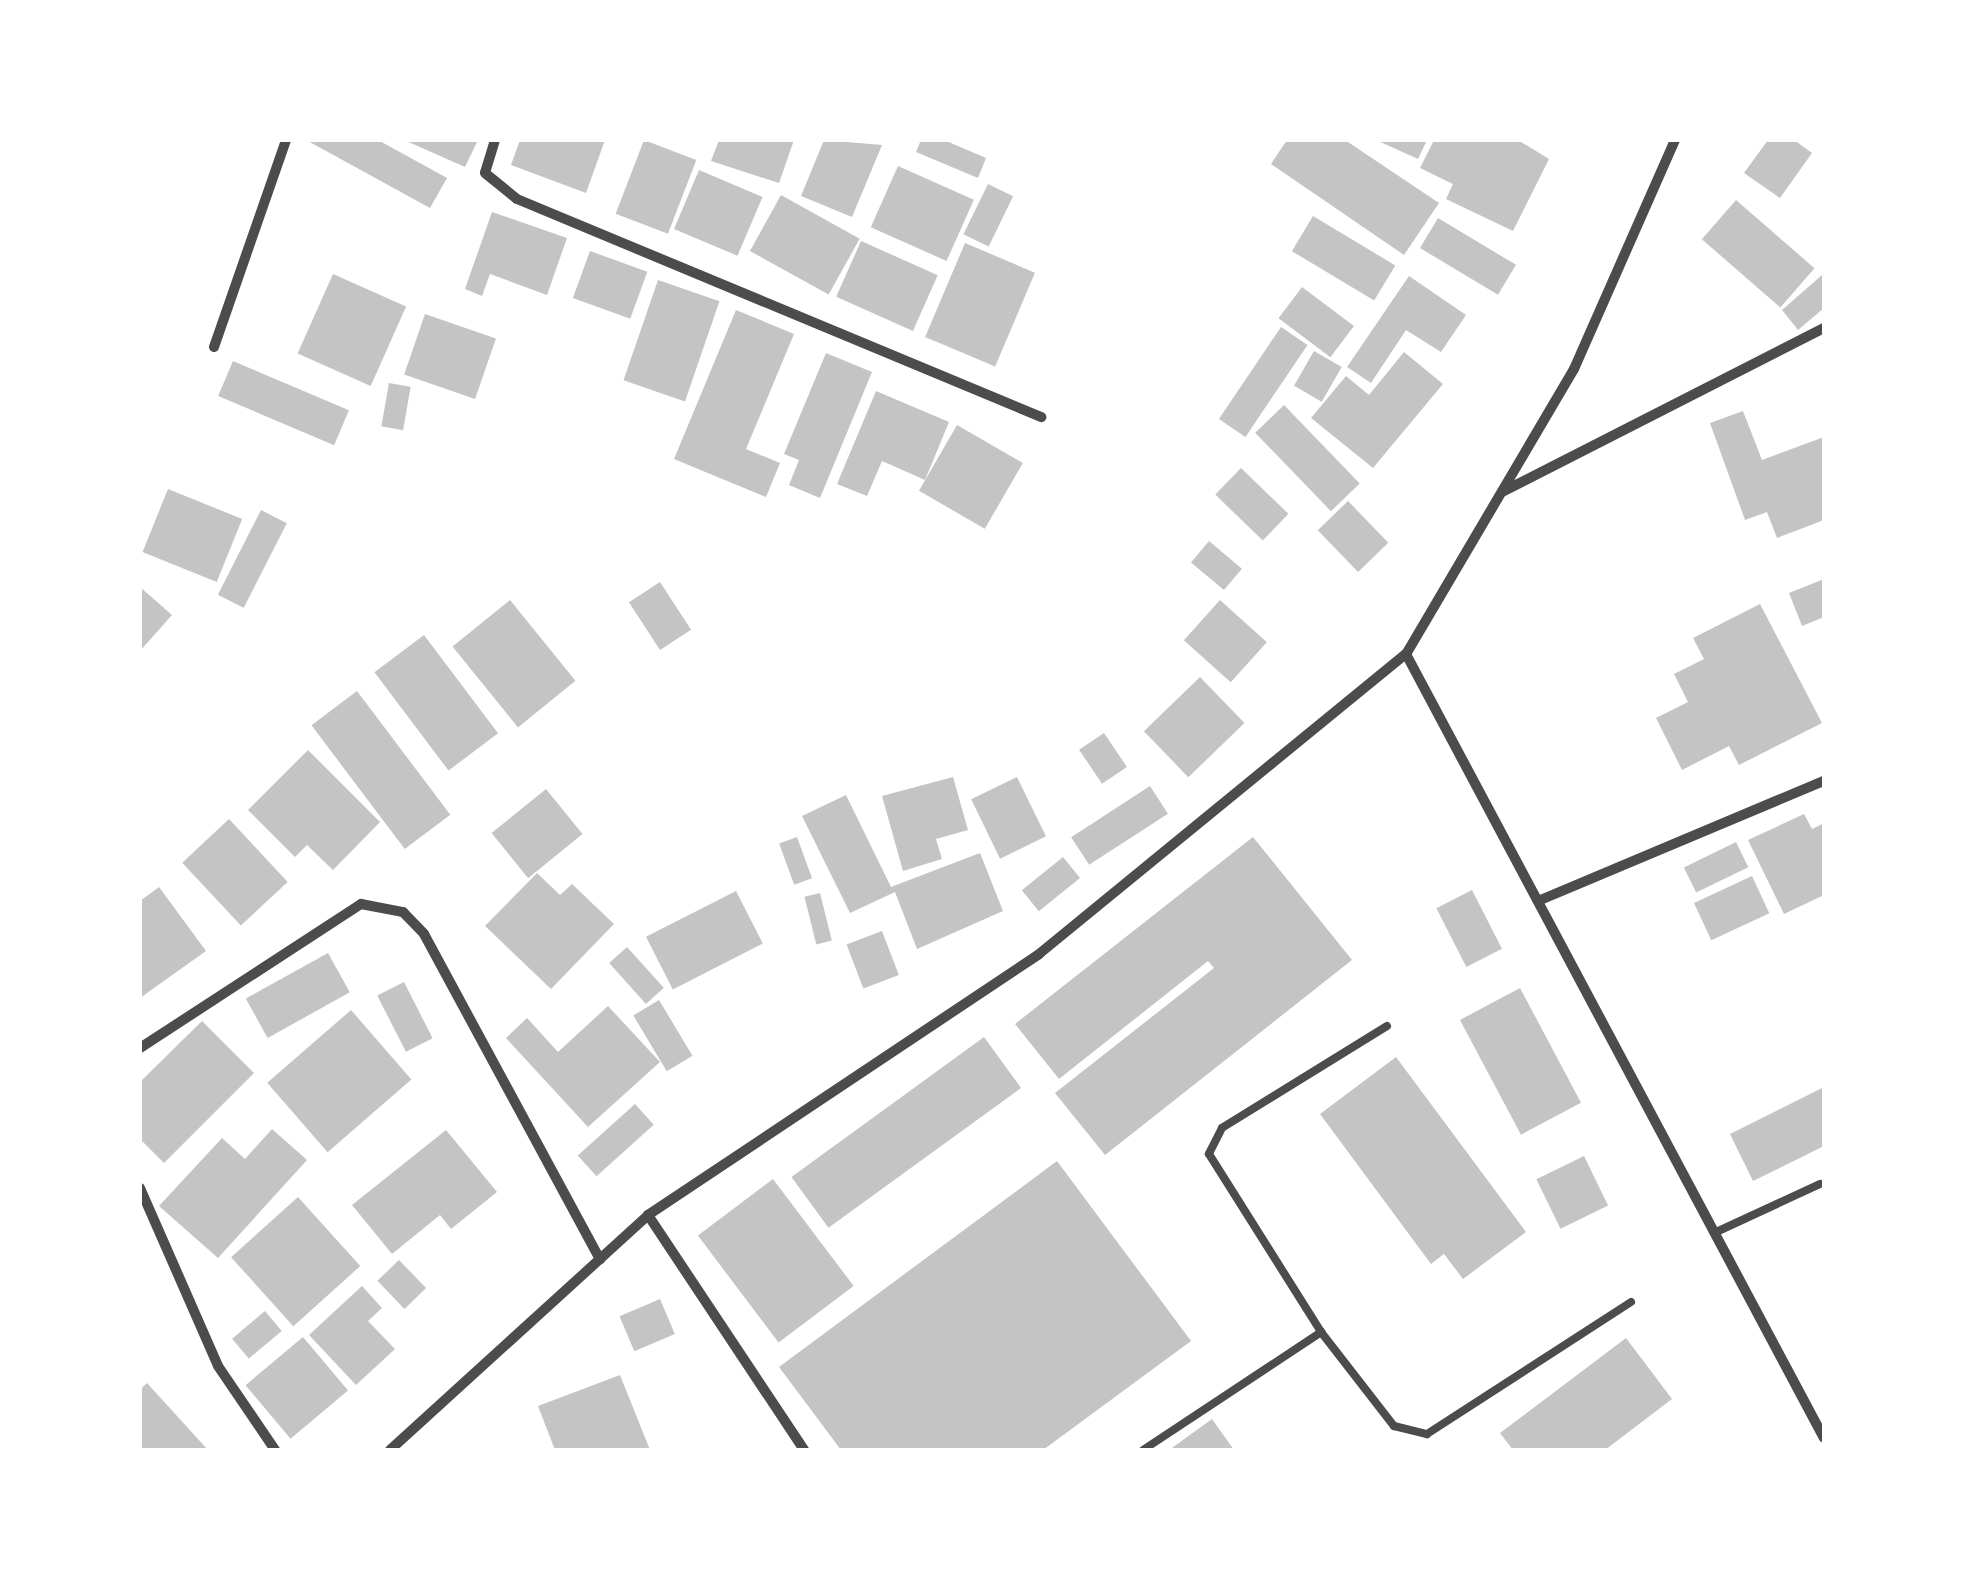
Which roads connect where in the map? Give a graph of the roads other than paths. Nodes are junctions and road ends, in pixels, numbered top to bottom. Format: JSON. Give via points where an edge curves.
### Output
{"nodes":[{"id":1,"x":286,"y":140,"type":"edge"},
{"id":2,"x":495,"y":140,"type":"edge"},
{"id":3,"x":1674,"y":140,"type":"edge"},
{"id":4,"x":1824,"y":328,"type":"edge"},
{"id":5,"x":214,"y":347,"type":"dead end"},
{"id":6,"x":1041,"y":417,"type":"dead end"},
{"id":7,"x":1500,"y":494,"type":"junction"},
{"id":8,"x":1406,"y":654,"type":"junction"},
{"id":9,"x":1824,"y":781,"type":"edge"},
{"id":10,"x":1538,"y":901,"type":"junction"},
{"id":11,"x":1387,"y":1026,"type":"dead end"},
{"id":12,"x":140,"y":1048,"type":"edge"},
{"id":13,"x":1820,"y":1184,"type":"dead end"},
{"id":14,"x":140,"y":1188,"type":"edge"},
{"id":15,"x":648,"y":1214,"type":"junction"},
{"id":16,"x":1714,"y":1233,"type":"junction"},
{"id":17,"x":600,"y":1259,"type":"junction"},
{"id":18,"x":1631,"y":1302,"type":"dead end"},
{"id":19,"x":1321,"y":1332,"type":"junction"},
{"id":20,"x":1824,"y":1438,"type":"edge"},
{"id":21,"x":275,"y":1450,"type":"edge"},
{"id":22,"x":390,"y":1450,"type":"edge"},
{"id":23,"x":804,"y":1450,"type":"edge"},
{"id":24,"x":1142,"y":1450,"type":"edge"}],
"edges":[{"from":1,"to":5,"type":"street"},
{"from":2,"to":6,"type":"street","via":[[485,173],[516,199]]},
{"from":3,"to":7,"type":"street","via":[[1574,369]]},
{"from":4,"to":7,"type":"street"},
{"from":7,"to":8,"type":"street"},
{"from":8,"to":10,"type":"street"},
{"from":8,"to":15,"type":"street","via":[[1039,954]]},
{"from":9,"to":10,"type":"street"},
{"from":10,"to":16,"type":"street"},
{"from":11,"to":19,"type":"lane","via":[[1210,1141],[1216,1167]]},
{"from":12,"to":17,"type":"street","via":[[361,904],[403,912],[424,934]]},
{"from":13,"to":16,"type":"lane"},
{"from":14,"to":21,"type":"street","via":[[218,1366]]},
{"from":15,"to":17,"type":"street"},
{"from":15,"to":23,"type":"street"},
{"from":16,"to":20,"type":"street"},
{"from":17,"to":22,"type":"street"},
{"from":18,"to":19,"type":"lane","via":[[1427,1434],[1394,1426]]},
{"from":19,"to":24,"type":"lane"}]}
